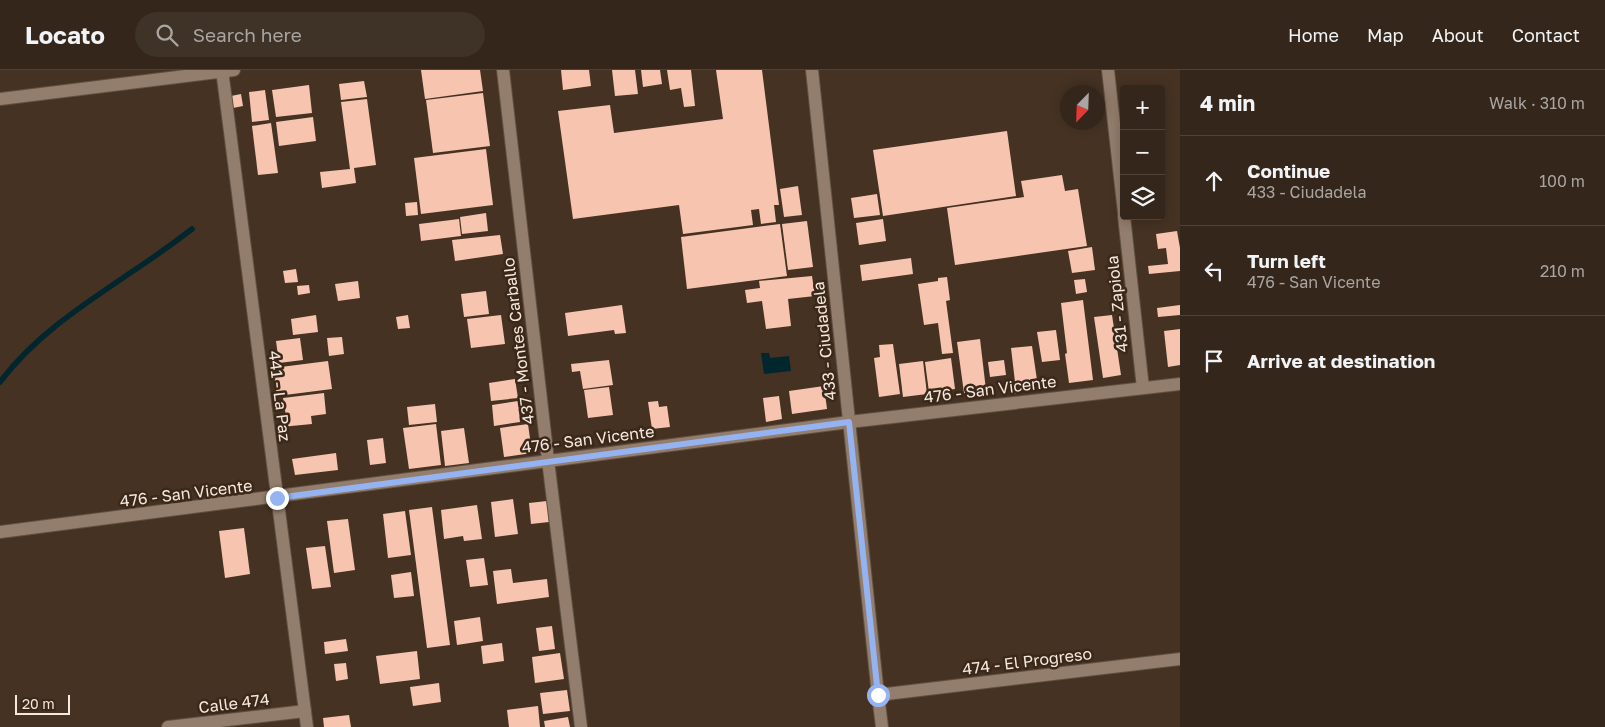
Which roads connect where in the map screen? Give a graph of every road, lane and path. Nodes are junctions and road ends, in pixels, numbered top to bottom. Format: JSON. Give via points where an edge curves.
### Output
{"nodes":[{"id":1,"x":226,"y":70,"type":"edge"},
{"id":2,"x":503,"y":70,"type":"edge"},
{"id":3,"x":812,"y":70,"type":"edge"},
{"id":4,"x":1108,"y":70,"type":"edge"},
{"id":5,"x":0,"y":99,"type":"edge"},
{"id":6,"x":1120,"y":179,"type":"edge"},
{"id":7,"x":1125,"y":220,"type":"edge"},
{"id":8,"x":1180,"y":384,"type":"edge"},
{"id":9,"x":1142,"y":388,"type":"junction"},
{"id":10,"x":849,"y":422,"type":"junction"},
{"id":11,"x":548,"y":460,"type":"junction"},
{"id":12,"x":277,"y":498,"type":"junction"},
{"id":13,"x":0,"y":532,"type":"edge"},
{"id":14,"x":1180,"y":659,"type":"edge"},
{"id":15,"x":878,"y":695,"type":"junction"},
{"id":16,"x":305,"y":711,"type":"junction"},
{"id":17,"x":168,"y":727,"type":"edge"},
{"id":18,"x":307,"y":727,"type":"edge"},
{"id":19,"x":581,"y":727,"type":"edge"},
{"id":20,"x":882,"y":727,"type":"edge"}],
"edges":[{"from":1,"to":5,"type":"street"},
{"from":1,"to":12,"type":"street","name":"441 - La Paz"},
{"from":2,"to":11,"type":"street","name":"437 - Montes Carballo"},
{"from":3,"to":10,"type":"street","name":"433 - Ciudadela"},
{"from":4,"to":6,"type":"street","name":"431 - Zapiola"},
{"from":7,"to":9,"type":"street","name":"431 - Zapiola"},
{"from":8,"to":9,"type":"street","name":"476 - San Vicente"},
{"from":9,"to":10,"type":"street","name":"476 - San Vicente"},
{"from":10,"to":11,"type":"street","name":"476 - San Vicente"},
{"from":10,"to":15,"type":"street","name":"433 - Ciudadela"},
{"from":11,"to":12,"type":"street","name":"476 - San Vicente"},
{"from":11,"to":19,"type":"street","name":"437 - Montes Carballo"},
{"from":12,"to":13,"type":"street","name":"476 - San Vicente"},
{"from":12,"to":16,"type":"street","name":"441 - La Paz"},
{"from":14,"to":15,"type":"street","name":"474 - El Progreso"},
{"from":15,"to":20,"type":"street","name":"433 - Ciudadela"},
{"from":16,"to":17,"type":"street","name":"Calle 474"},
{"from":16,"to":18,"type":"street","name":"441 - La Paz"}]}
